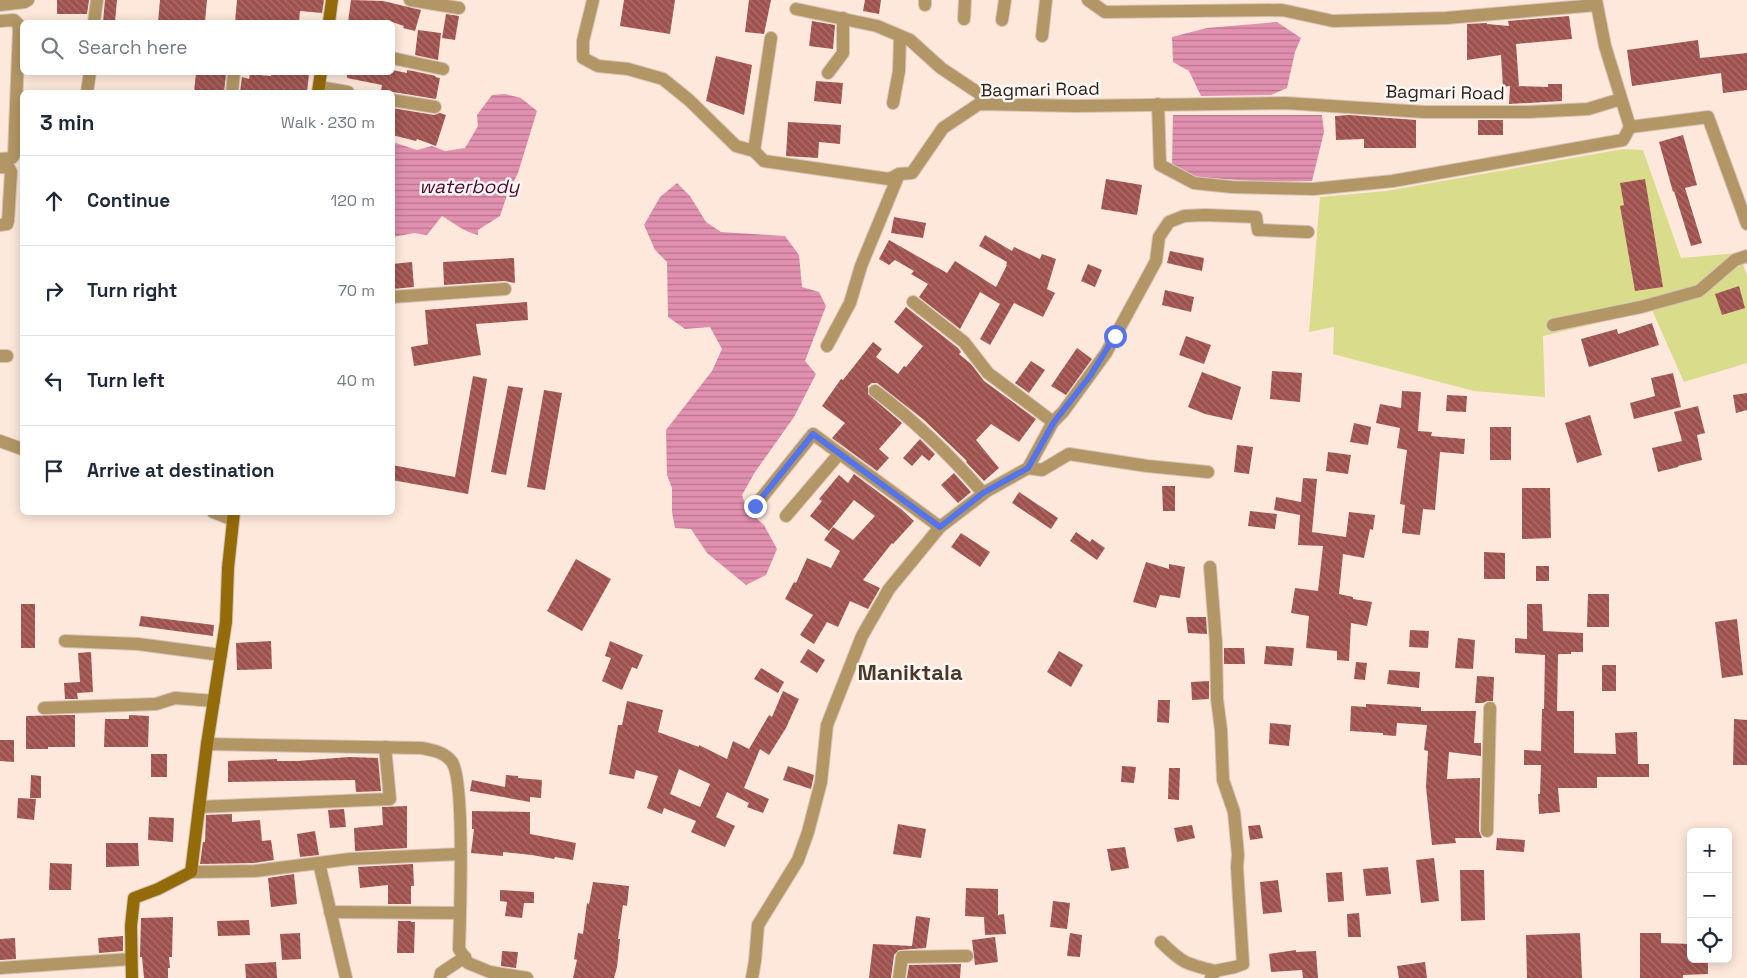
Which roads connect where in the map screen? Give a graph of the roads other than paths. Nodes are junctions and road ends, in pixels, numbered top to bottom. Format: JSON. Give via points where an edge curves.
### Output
{"nodes":[{"id":1,"x":28,"y":0,"type":"edge"},
{"id":2,"x":96,"y":0,"type":"edge"},
{"id":3,"x":332,"y":0,"type":"edge"},
{"id":4,"x":410,"y":0,"type":"edge"},
{"id":5,"x":593,"y":0,"type":"edge"},
{"id":6,"x":965,"y":0,"type":"edge"},
{"id":7,"x":1005,"y":0,"type":"edge"},
{"id":8,"x":1046,"y":0,"type":"edge"},
{"id":9,"x":1088,"y":0,"type":"edge"},
{"id":10,"x":1596,"y":2,"type":"edge"},
{"id":11,"x":0,"y":5,"type":"edge"},
{"id":12,"x":1283,"y":5,"type":"edge"},
{"id":13,"x":459,"y":8,"type":"dead end"},
{"id":14,"x":796,"y":8,"type":"dead end"},
{"id":15,"x":842,"y":18,"type":"junction"},
{"id":16,"x":964,"y":19,"type":"dead end"},
{"id":17,"x":94,"y":20,"type":"edge"},
{"id":18,"x":329,"y":20,"type":"edge"},
{"id":19,"x":1002,"y":20,"type":"dead end"},
{"id":20,"x":0,"y":21,"type":"edge"},
{"id":21,"x":900,"y":36,"type":"junction"},
{"id":22,"x":1042,"y":36,"type":"dead end"},
{"id":23,"x":771,"y":38,"type":"dead end"},
{"id":24,"x":395,"y":59,"type":"edge"},
{"id":25,"x":443,"y":69,"type":"dead end"},
{"id":26,"x":828,"y":73,"type":"dead end"},
{"id":27,"x":90,"y":75,"type":"edge"},
{"id":28,"x":234,"y":75,"type":"edge"},
{"id":29,"x":321,"y":75,"type":"edge"},
{"id":30,"x":87,"y":90,"type":"edge"},
{"id":31,"x":232,"y":90,"type":"edge"},
{"id":32,"x":319,"y":90,"type":"edge"},
{"id":33,"x":1621,"y":99,"type":"junction"},
{"id":34,"x":395,"y":100,"type":"edge"},
{"id":35,"x":893,"y":103,"type":"dead end"},
{"id":36,"x":982,"y":104,"type":"junction"},
{"id":37,"x":1158,"y":104,"type":"junction"},
{"id":38,"x":435,"y":107,"type":"dead end"},
{"id":39,"x":1630,"y":127,"type":"junction"},
{"id":40,"x":754,"y":151,"type":"junction"},
{"id":41,"x":0,"y":159,"type":"edge"},
{"id":42,"x":0,"y":167,"type":"edge"},
{"id":43,"x":899,"y":174,"type":"junction"},
{"id":44,"x":1747,"y":224,"type":"edge"},
{"id":45,"x":0,"y":225,"type":"edge"},
{"id":46,"x":1308,"y":232,"type":"dead end"},
{"id":47,"x":1747,"y":256,"type":"edge"},
{"id":48,"x":505,"y":289,"type":"dead end"},
{"id":49,"x":395,"y":297,"type":"edge"},
{"id":50,"x":912,"y":302,"type":"dead end"},
{"id":51,"x":1553,"y":325,"type":"dead end"},
{"id":52,"x":827,"y":346,"type":"dead end"},
{"id":53,"x":875,"y":391,"type":"dead end"},
{"id":54,"x":1054,"y":422,"type":"junction"},
{"id":55,"x":0,"y":441,"type":"edge"},
{"id":56,"x":20,"y":448,"type":"edge"},
{"id":57,"x":839,"y":454,"type":"junction"},
{"id":58,"x":1028,"y":468,"type":"junction"},
{"id":59,"x":1208,"y":472,"type":"dead end"},
{"id":60,"x":983,"y":493,"type":"junction"},
{"id":61,"x":755,"y":506,"type":"dead end"},
{"id":62,"x":234,"y":516,"type":"edge"},
{"id":63,"x":786,"y":516,"type":"dead end"},
{"id":64,"x":940,"y":527,"type":"junction"},
{"id":65,"x":1210,"y":567,"type":"dead end"},
{"id":66,"x":65,"y":641,"type":"dead end"},
{"id":67,"x":221,"y":655,"type":"junction"},
{"id":68,"x":214,"y":700,"type":"junction"},
{"id":69,"x":44,"y":708,"type":"dead end"},
{"id":70,"x":1490,"y":708,"type":"dead end"},
{"id":71,"x":207,"y":744,"type":"junction"},
{"id":72,"x":385,"y":747,"type":"junction"},
{"id":73,"x":199,"y":807,"type":"junction"},
{"id":74,"x":1488,"y":831,"type":"dead end"},
{"id":75,"x":460,"y":854,"type":"junction"},
{"id":76,"x":318,"y":863,"type":"junction"},
{"id":77,"x":191,"y":872,"type":"junction"},
{"id":78,"x":330,"y":912,"type":"junction"},
{"id":79,"x":460,"y":913,"type":"junction"},
{"id":80,"x":1160,"y":942,"type":"dead end"},
{"id":81,"x":967,"y":956,"type":"dead end"},
{"id":82,"x":464,"y":957,"type":"junction"},
{"id":83,"x":131,"y":959,"type":"junction"},
{"id":84,"x":0,"y":968,"type":"edge"},
{"id":85,"x":1213,"y":974,"type":"edge"},
{"id":86,"x":132,"y":978,"type":"edge"},
{"id":87,"x":346,"y":978,"type":"edge"},
{"id":88,"x":440,"y":978,"type":"edge"},
{"id":89,"x":527,"y":978,"type":"edge"},
{"id":90,"x":752,"y":978,"type":"edge"},
{"id":91,"x":899,"y":978,"type":"edge"}],
"edges":[{"from":1,"to":11,"type":"street"},
{"from":2,"to":17,"type":"street"},
{"from":3,"to":18,"type":"street"},
{"from":4,"to":13,"type":"street"},
{"from":5,"to":40,"type":"street","name":"Bagmari Road","via":[[583,41],[584,58],[598,66],[662,79],[689,100],[736,146]]},
{"from":6,"to":16,"type":"street"},
{"from":7,"to":19,"type":"street"},
{"from":8,"to":22,"type":"street"},
{"from":9,"to":12,"type":"street","via":[[1105,12]]},
{"from":10,"to":12,"type":"street","via":[[1446,18],[1333,21]]},
{"from":10,"to":33,"type":"street"},
{"from":14,"to":15,"type":"street"},
{"from":15,"to":21,"type":"street","via":[[877,26]]},
{"from":15,"to":26,"type":"street","via":[[843,52]]},
{"from":20,"to":41,"type":"street","via":[[14,20],[18,24],[14,155]]},
{"from":21,"to":35,"type":"street","via":[[899,71]]},
{"from":21,"to":36,"type":"street","via":[[910,40],[941,68],[980,94]]},
{"from":23,"to":40,"type":"street"},
{"from":24,"to":25,"type":"street"},
{"from":27,"to":30,"type":"street"},
{"from":28,"to":31,"type":"street"},
{"from":29,"to":32,"type":"street"},
{"from":33,"to":37,"type":"street","name":"Bagmari Road","via":[[1588,109],[1528,112],[1424,112],[1285,103]]},
{"from":33,"to":39,"type":"street"},
{"from":34,"to":38,"type":"street"},
{"from":36,"to":37,"type":"street","name":"Bagmari Road"},
{"from":36,"to":43,"type":"street","name":"Bagmari Road","via":[[942,128],[912,172]]},
{"from":37,"to":39,"type":"street","via":[[1160,166],[1194,183],[1232,188],[1313,189],[1393,181],[1623,140]]},
{"from":39,"to":44,"type":"street","via":[[1708,117]]},
{"from":40,"to":43,"type":"street","name":"Bagmari Road","via":[[764,161],[774,164],[890,179]]},
{"from":42,"to":45,"type":"street","via":[[9,168],[11,172],[8,221]]},
{"from":43,"to":52,"type":"street","via":[[861,266],[850,303]]},
{"from":46,"to":54,"type":"street","via":[[1258,230],[1256,217],[1205,214],[1184,216],[1169,222],[1159,237],[1156,261],[1106,353]]},
{"from":47,"to":51,"type":"street","via":[[1735,260],[1699,291]]},
{"from":48,"to":49,"type":"street"},
{"from":50,"to":54,"type":"street","via":[[964,342],[988,374]]},
{"from":53,"to":60,"type":"street","via":[[904,413],[959,465]]},
{"from":54,"to":58,"type":"street"},
{"from":55,"to":56,"type":"street"},
{"from":57,"to":61,"type":"street","via":[[811,435]]},
{"from":57,"to":63,"type":"street"},
{"from":57,"to":64,"type":"street"},
{"from":58,"to":59,"type":"street","via":[[1042,470],[1068,454]]},
{"from":58,"to":60,"type":"street"},
{"from":60,"to":64,"type":"street"},
{"from":62,"to":67,"type":"street"},
{"from":64,"to":90,"type":"street","via":[[889,589],[862,636],[827,725],[821,782],[798,860],[758,924]]},
{"from":65,"to":85,"type":"street","via":[[1223,780],[1234,812],[1243,964]]},
{"from":66,"to":67,"type":"street","via":[[138,644]]},
{"from":67,"to":68,"type":"street"},
{"from":68,"to":69,"type":"street","via":[[175,698],[156,704]]},
{"from":68,"to":71,"type":"street"},
{"from":70,"to":74,"type":"street"},
{"from":71,"to":72,"type":"street"},
{"from":71,"to":73,"type":"street"},
{"from":72,"to":73,"type":"street","via":[[390,799]]},
{"from":72,"to":75,"type":"street","via":[[441,752],[452,762],[458,781]]},
{"from":73,"to":77,"type":"street"},
{"from":75,"to":76,"type":"street"},
{"from":75,"to":79,"type":"street"},
{"from":76,"to":77,"type":"street","via":[[254,871]]},
{"from":76,"to":78,"type":"street"},
{"from":77,"to":83,"type":"street","via":[[134,898]]},
{"from":78,"to":79,"type":"street"},
{"from":78,"to":87,"type":"street"},
{"from":79,"to":82,"type":"street","via":[[460,949]]},
{"from":80,"to":85,"type":"street","via":[[1178,959]]},
{"from":81,"to":91,"type":"street","via":[[902,956]]},
{"from":82,"to":88,"type":"street","via":[[441,973]]},
{"from":82,"to":89,"type":"street","via":[[468,963],[490,972]]},
{"from":83,"to":84,"type":"street"},
{"from":83,"to":86,"type":"street"}]}
